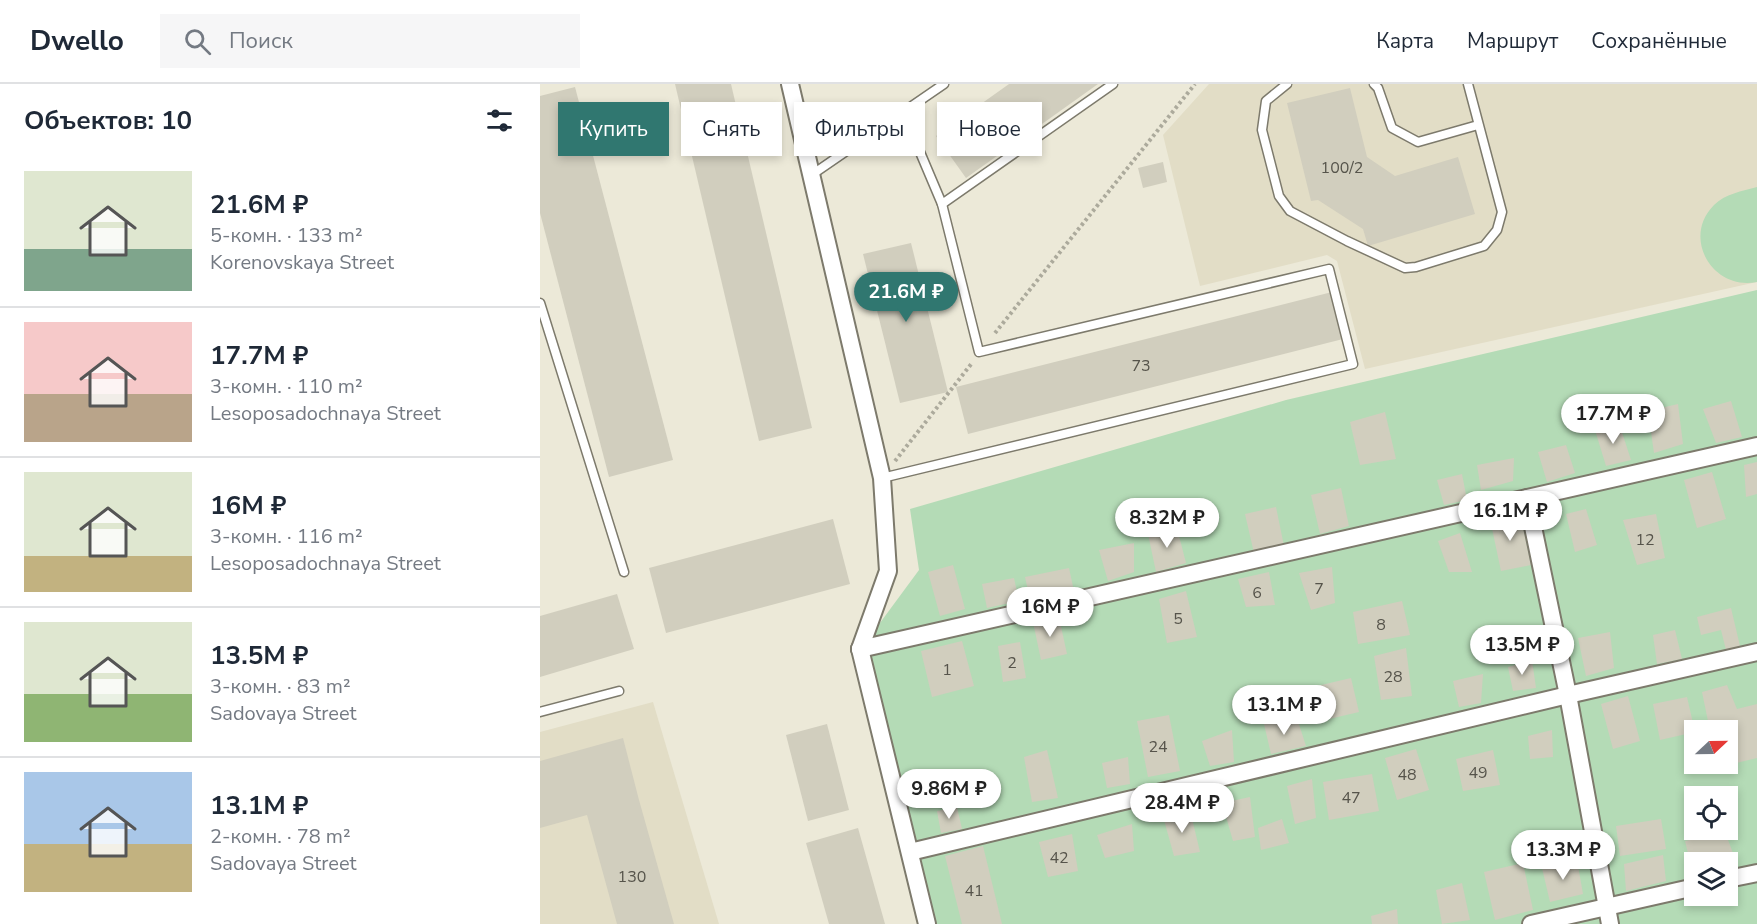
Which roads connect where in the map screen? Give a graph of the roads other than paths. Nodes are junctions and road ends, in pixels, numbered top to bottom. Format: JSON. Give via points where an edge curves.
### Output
{"nodes":[{"id":1,"x":790,"y":84,"type":"edge"},
{"id":2,"x":944,"y":84,"type":"edge"},
{"id":3,"x":1113,"y":84,"type":"edge"},
{"id":4,"x":1287,"y":84,"type":"edge"},
{"id":5,"x":1374,"y":84,"type":"edge"},
{"id":6,"x":1467,"y":84,"type":"edge"},
{"id":7,"x":918,"y":102,"type":"edge"},
{"id":8,"x":1478,"y":125,"type":"junction"},
{"id":9,"x":839,"y":156,"type":"edge"},
{"id":10,"x":922,"y":156,"type":"edge"},
{"id":11,"x":810,"y":176,"type":"junction"},
{"id":12,"x":942,"y":204,"type":"junction"},
{"id":13,"x":540,"y":303,"type":"edge"},
{"id":14,"x":1757,"y":446,"type":"edge"},
{"id":15,"x":882,"y":478,"type":"junction"},
{"id":16,"x":1527,"y":498,"type":"junction"},
{"id":17,"x":624,"y":572,"type":"dead end"},
{"id":18,"x":860,"y":650,"type":"junction"},
{"id":19,"x":1757,"y":652,"type":"edge"},
{"id":20,"x":619,"y":691,"type":"dead end"},
{"id":21,"x":1568,"y":695,"type":"junction"},
{"id":22,"x":540,"y":712,"type":"edge"},
{"id":23,"x":910,"y":852,"type":"junction"},
{"id":24,"x":1757,"y":873,"type":"edge"},
{"id":25,"x":1738,"y":877,"type":"edge"},
{"id":26,"x":1684,"y":891,"type":"edge"},
{"id":27,"x":1609,"y":916,"type":"edge"},
{"id":28,"x":927,"y":924,"type":"edge"},
{"id":29,"x":1531,"y":924,"type":"edge"}],
"edges":[{"from":1,"to":11,"type":"street"},
{"from":2,"to":7,"type":"lane"},
{"from":3,"to":12,"type":"lane"},
{"from":4,"to":8,"type":"lane","via":[[1266,101],[1262,130],[1280,196],[1290,211],[1405,268],[1484,246],[1497,230],[1502,212]]},
{"from":5,"to":8,"type":"lane","via":[[1392,128],[1418,142]]},
{"from":6,"to":8,"type":"lane"},
{"from":9,"to":11,"type":"lane"},
{"from":10,"to":12,"type":"lane"},
{"from":11,"to":15,"type":"street"},
{"from":12,"to":15,"type":"lane","via":[[980,352],[1329,269],[1353,364]]},
{"from":13,"to":17,"type":"lane"},
{"from":14,"to":16,"type":"street"},
{"from":15,"to":18,"type":"street","via":[[888,570]]},
{"from":16,"to":18,"type":"street"},
{"from":16,"to":21,"type":"street"},
{"from":18,"to":23,"type":"street"},
{"from":19,"to":21,"type":"street"},
{"from":20,"to":22,"type":"lane"},
{"from":21,"to":23,"type":"street"},
{"from":21,"to":27,"type":"street"},
{"from":23,"to":28,"type":"street"},
{"from":24,"to":25,"type":"street"},
{"from":26,"to":27,"type":"street"},
{"from":27,"to":29,"type":"street"}]}
